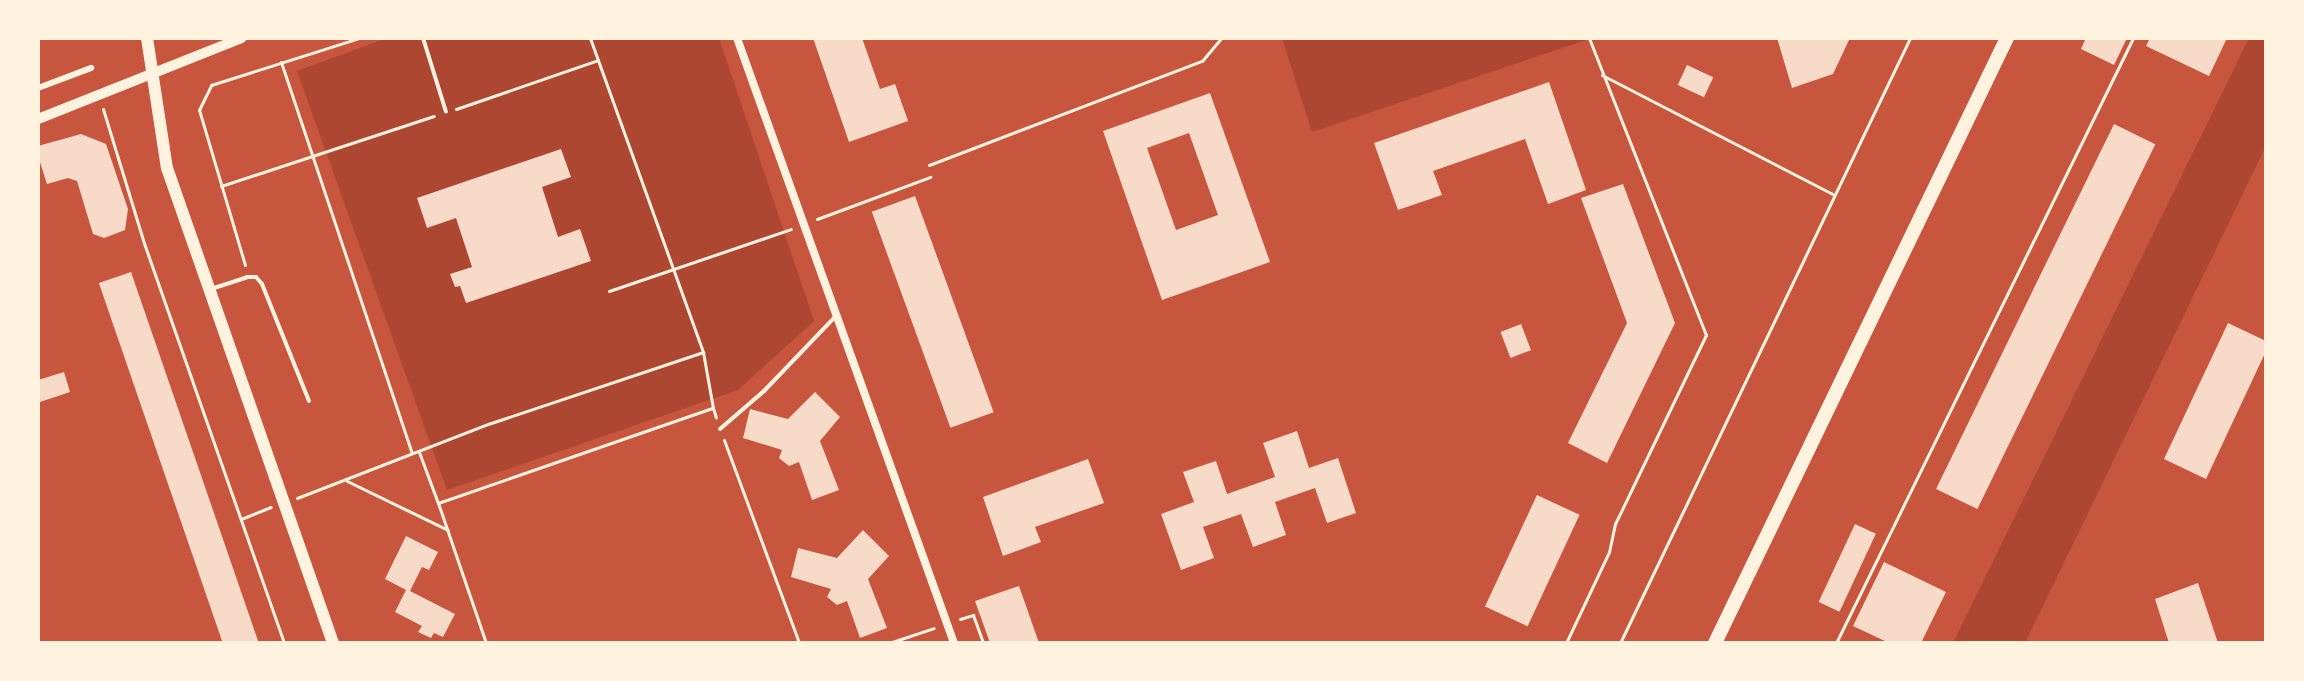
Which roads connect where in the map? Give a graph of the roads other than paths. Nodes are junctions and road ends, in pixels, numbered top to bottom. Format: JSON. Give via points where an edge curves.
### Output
{"nodes":[{"id":1,"x":147,"y":38,"type":"edge"},
{"id":2,"x":242,"y":38,"type":"edge"},
{"id":3,"x":423,"y":38,"type":"edge"},
{"id":4,"x":737,"y":38,"type":"edge"},
{"id":5,"x":2007,"y":38,"type":"edge"},
{"id":6,"x":91,"y":68,"type":"dead end"},
{"id":7,"x":151,"y":77,"type":"junction"},
{"id":8,"x":38,"y":88,"type":"edge"},
{"id":9,"x":446,"y":112,"type":"road end"},
{"id":10,"x":38,"y":119,"type":"edge"},
{"id":11,"x":209,"y":290,"type":"junction"},
{"id":12,"x":836,"y":315,"type":"junction"},
{"id":13,"x":309,"y":401,"type":"dead end"},
{"id":14,"x":720,"y":429,"type":"road end"},
{"id":15,"x":333,"y":643,"type":"edge"},
{"id":16,"x":954,"y":643,"type":"edge"},
{"id":17,"x":1715,"y":643,"type":"edge"}],
"edges":[{"from":1,"to":7,"type":"main road"},
{"from":2,"to":7,"type":"street"},
{"from":3,"to":9,"type":"lane"},
{"from":4,"to":12,"type":"street"},
{"from":5,"to":17,"type":"main road"},
{"from":6,"to":8,"type":"street"},
{"from":7,"to":10,"type":"street"},
{"from":7,"to":11,"type":"main road","via":[[167,168]]},
{"from":11,"to":13,"type":"lane","via":[[256,277]]},
{"from":11,"to":15,"type":"main road"},
{"from":12,"to":14,"type":"lane"},
{"from":12,"to":16,"type":"street"}]}
